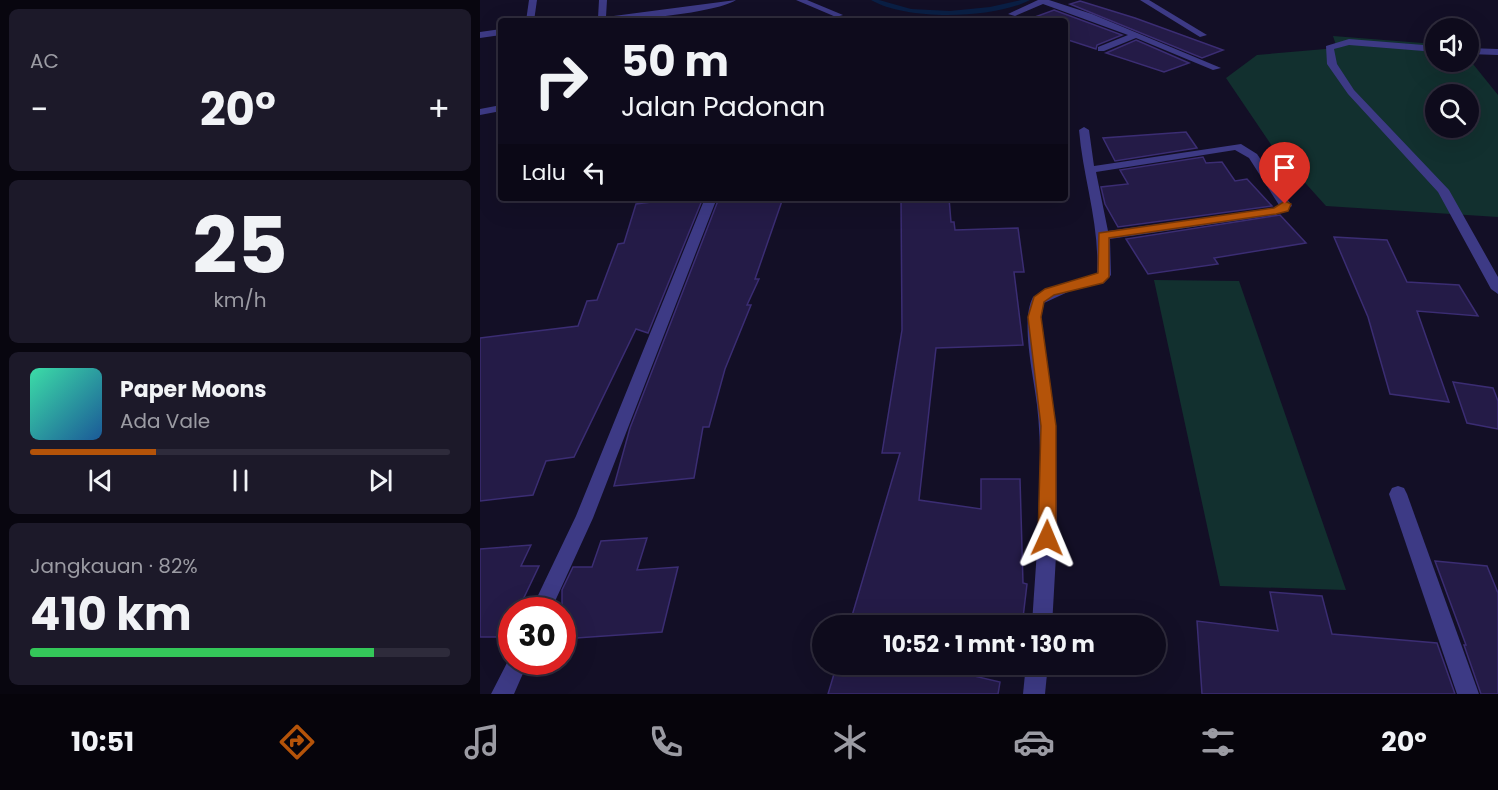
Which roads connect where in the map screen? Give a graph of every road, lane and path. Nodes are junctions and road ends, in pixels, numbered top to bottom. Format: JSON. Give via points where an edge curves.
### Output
{"nodes":[{"id":1,"x":533,"y":0,"type":"edge"},
{"id":2,"x":603,"y":0,"type":"edge"},
{"id":3,"x":674,"y":0,"type":"edge"},
{"id":4,"x":732,"y":0,"type":"edge"},
{"id":5,"x":800,"y":0,"type":"edge"},
{"id":6,"x":1044,"y":0,"type":"edge"},
{"id":7,"x":1144,"y":0,"type":"edge"},
{"id":8,"x":676,"y":12,"type":"junction"},
{"id":9,"x":1012,"y":14,"type":"dead end"},
{"id":10,"x":839,"y":15,"type":"dead end"},
{"id":11,"x":530,"y":18,"type":"edge"},
{"id":12,"x":602,"y":18,"type":"edge"},
{"id":13,"x":620,"y":18,"type":"edge"},
{"id":14,"x":498,"y":32,"type":"edge"},
{"id":15,"x":480,"y":35,"type":"edge"},
{"id":16,"x":1136,"y":35,"type":"junction"},
{"id":17,"x":1203,"y":35,"type":"dead end"},
{"id":18,"x":1425,"y":48,"type":"edge"},
{"id":19,"x":1101,"y":49,"type":"dead end"},
{"id":20,"x":1479,"y":51,"type":"edge"},
{"id":21,"x":1498,"y":52,"type":"edge"},
{"id":22,"x":1216,"y":69,"type":"dead end"},
{"id":23,"x":498,"y":109,"type":"edge"},
{"id":24,"x":480,"y":112,"type":"edge"},
{"id":25,"x":1084,"y":130,"type":"dead end"},
{"id":26,"x":1089,"y":170,"type":"junction"},
{"id":27,"x":710,"y":201,"type":"edge"},
{"id":28,"x":1103,"y":236,"type":"junction"},
{"id":29,"x":1496,"y":281,"type":"edge"},
{"id":30,"x":1398,"y":494,"type":"dead end"},
{"id":31,"x":547,"y":597,"type":"edge"},
{"id":32,"x":1043,"y":615,"type":"edge"},
{"id":33,"x":511,"y":675,"type":"edge"},
{"id":34,"x":1036,"y":675,"type":"edge"},
{"id":35,"x":502,"y":694,"type":"edge"},
{"id":36,"x":1034,"y":694,"type":"edge"},
{"id":37,"x":1468,"y":694,"type":"edge"}],
"edges":[{"from":1,"to":11,"type":"street"},
{"from":2,"to":12,"type":"street"},
{"from":3,"to":8,"type":"street"},
{"from":4,"to":8,"type":"street"},
{"from":5,"to":10,"type":"street"},
{"from":6,"to":9,"type":"street"},
{"from":6,"to":16,"type":"street"},
{"from":7,"to":17,"type":"street"},
{"from":8,"to":13,"type":"street"},
{"from":14,"to":15,"type":"street"},
{"from":16,"to":19,"type":"street"},
{"from":16,"to":22,"type":"street"},
{"from":18,"to":29,"type":"street","via":[[1348,42],[1332,45],[1329,51],[1332,64],[1352,92],[1443,190]]},
{"from":20,"to":21,"type":"street"},
{"from":23,"to":24,"type":"street"},
{"from":25,"to":26,"type":"street"},
{"from":26,"to":28,"type":"street"},
{"from":26,"to":28,"type":"street","via":[[1238,146],[1253,156],[1285,204],[1276,211]]},
{"from":27,"to":31,"type":"street","via":[[584,518]]},
{"from":28,"to":32,"type":"street","via":[[1104,275],[1099,280],[1050,292],[1038,300],[1034,317],[1048,426]]},
{"from":30,"to":37,"type":"street"},
{"from":33,"to":35,"type":"street"},
{"from":34,"to":36,"type":"street"}]}
